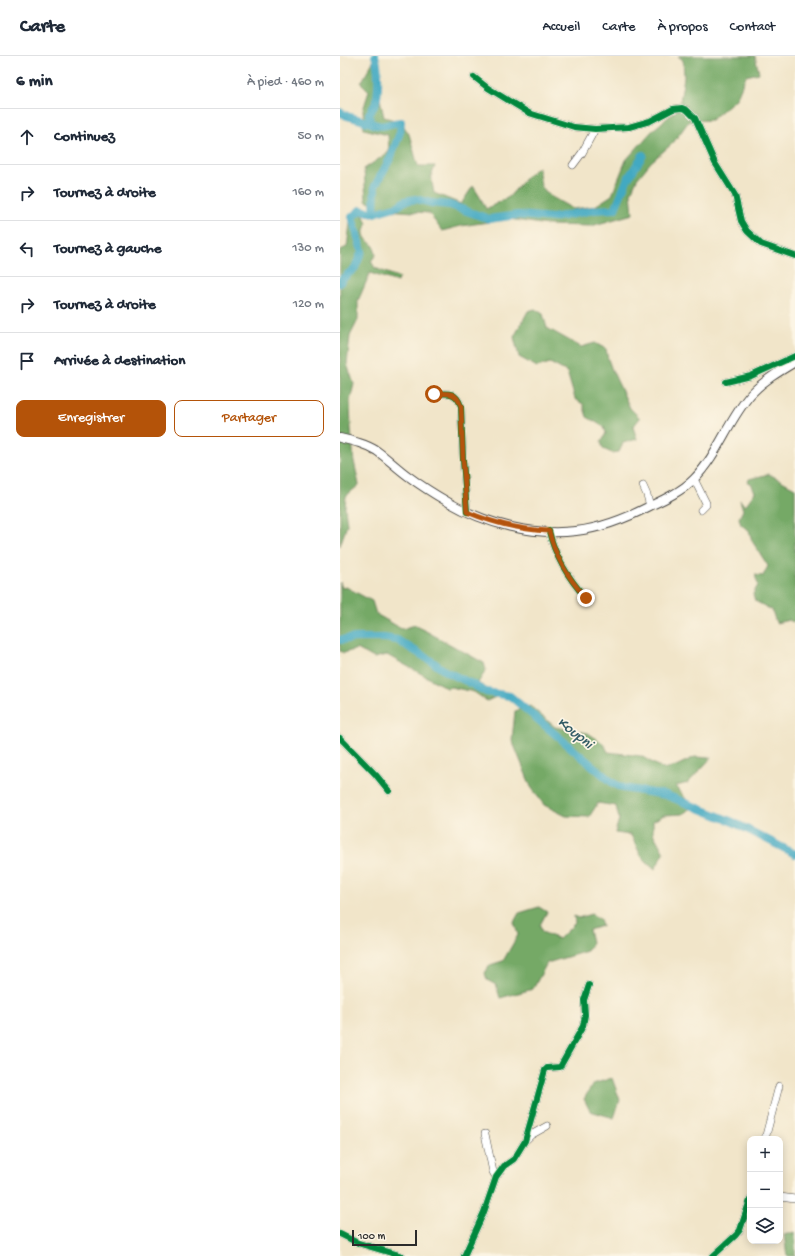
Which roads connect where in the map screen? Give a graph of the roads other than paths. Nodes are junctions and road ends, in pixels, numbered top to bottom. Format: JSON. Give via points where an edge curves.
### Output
{"nodes":[{"id":1,"x":474,"y":76,"type":"dead end"},
{"id":2,"x":595,"y":129,"type":"junction"},
{"id":3,"x":573,"y":166,"type":"dead end"},
{"id":4,"x":795,"y":256,"type":"edge"},
{"id":5,"x":795,"y":356,"type":"edge"},
{"id":6,"x":795,"y":362,"type":"edge"},
{"id":7,"x":726,"y":382,"type":"dead end"},
{"id":8,"x":434,"y":394,"type":"dead end"},
{"id":9,"x":340,"y":438,"type":"edge"},
{"id":10,"x":694,"y":479,"type":"junction"},
{"id":11,"x":643,"y":486,"type":"dead end"},
{"id":12,"x":650,"y":506,"type":"junction"},
{"id":13,"x":700,"y":510,"type":"dead end"},
{"id":14,"x":467,"y":512,"type":"junction"},
{"id":15,"x":549,"y":531,"type":"junction"},
{"id":16,"x":586,"y":598,"type":"dead end"},
{"id":17,"x":340,"y":738,"type":"edge"},
{"id":18,"x":389,"y":791,"type":"dead end"},
{"id":19,"x":589,"y":985,"type":"dead end"},
{"id":20,"x":778,"y":1086,"type":"dead end"},
{"id":21,"x":547,"y":1126,"type":"dead end"},
{"id":22,"x":485,"y":1134,"type":"dead end"},
{"id":23,"x":766,"y":1136,"type":"edge"},
{"id":24,"x":525,"y":1141,"type":"junction"},
{"id":25,"x":496,"y":1177,"type":"junction"},
{"id":26,"x":783,"y":1197,"type":"edge"},
{"id":27,"x":795,"y":1199,"type":"edge"},
{"id":28,"x":747,"y":1208,"type":"edge"},
{"id":29,"x":340,"y":1234,"type":"edge"},
{"id":30,"x":402,"y":1256,"type":"edge"},
{"id":31,"x":464,"y":1256,"type":"edge"},
{"id":32,"x":713,"y":1256,"type":"edge"}],
"edges":[{"from":1,"to":2,"type":"street","via":[[529,113],[574,127]]},
{"from":2,"to":3,"type":"street"},
{"from":2,"to":4,"type":"street","via":[[637,126],[673,109],[687,110],[696,118],[715,163],[735,195],[741,221],[747,231],[761,244]]},
{"from":5,"to":7,"type":"street","via":[[751,376]]},
{"from":6,"to":10,"type":"main road","via":[[751,394]]},
{"from":8,"to":14,"type":"street","via":[[450,393],[460,401]]},
{"from":9,"to":14,"type":"main road","via":[[376,451],[420,484]]},
{"from":10,"to":12,"type":"main road"},
{"from":10,"to":13,"type":"street","via":[[706,503]]},
{"from":11,"to":12,"type":"street"},
{"from":12,"to":15,"type":"main road","via":[[592,528]]},
{"from":14,"to":15,"type":"main road","via":[[509,526]]},
{"from":15,"to":16,"type":"street","via":[[557,556],[568,577]]},
{"from":17,"to":18,"type":"street"},
{"from":19,"to":24,"type":"street","via":[[584,1000],[586,1015],[583,1026],[560,1067],[544,1070]]},
{"from":20,"to":23,"type":"street"},
{"from":21,"to":24,"type":"street"},
{"from":22,"to":25,"type":"street"},
{"from":24,"to":25,"type":"street","via":[[514,1158]]},
{"from":25,"to":31,"type":"street","via":[[484,1212]]},
{"from":26,"to":27,"type":"street"},
{"from":28,"to":32,"type":"street","via":[[740,1230]]},
{"from":29,"to":30,"type":"street","via":[[358,1243]]}]}
